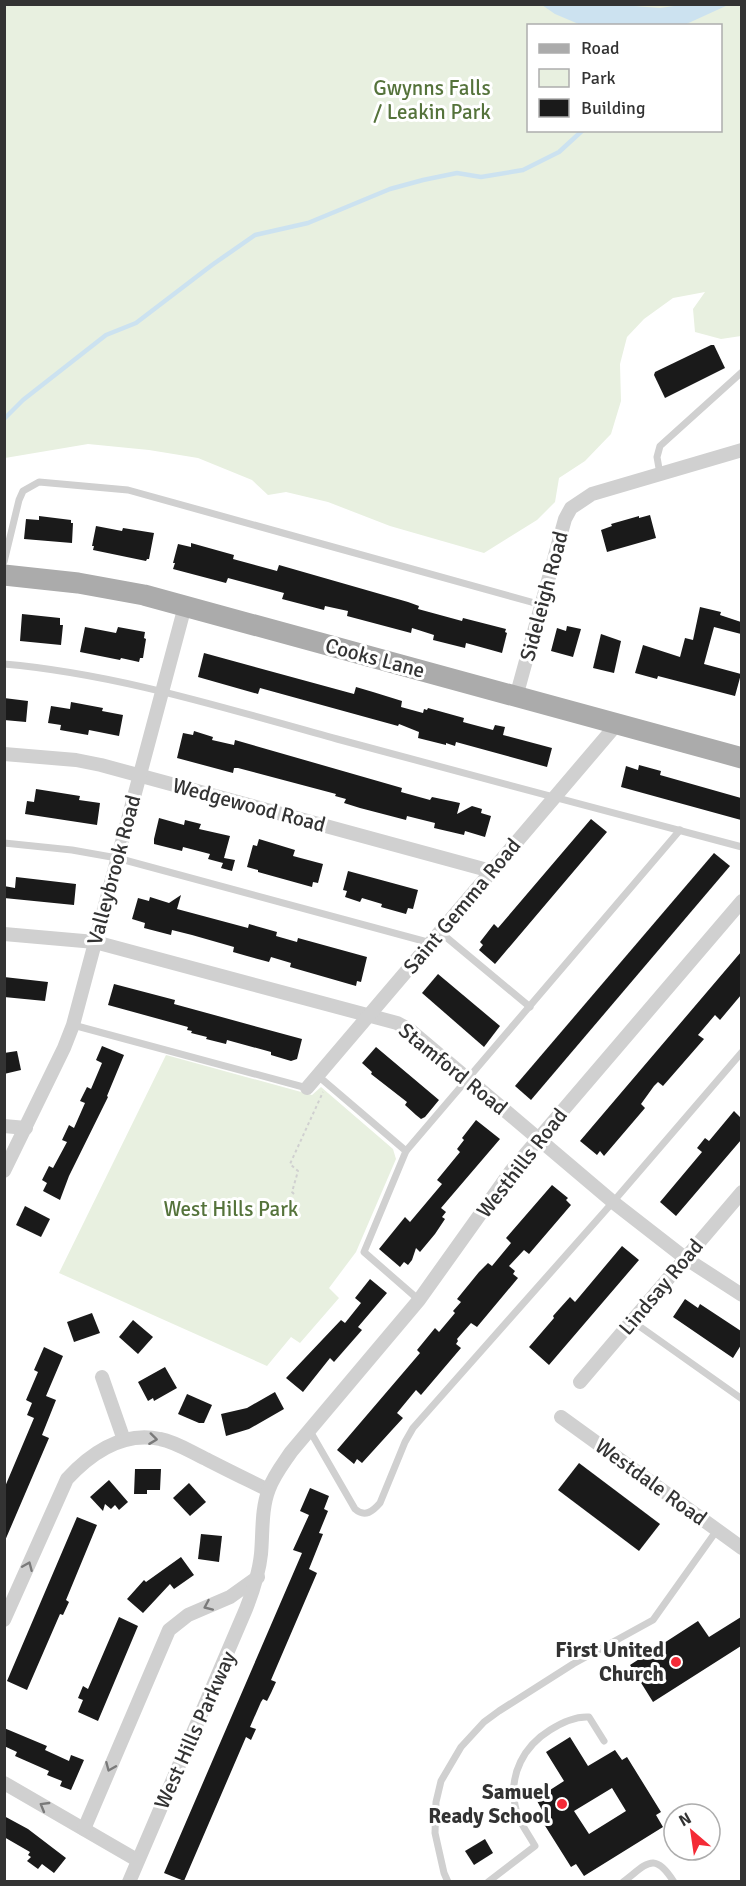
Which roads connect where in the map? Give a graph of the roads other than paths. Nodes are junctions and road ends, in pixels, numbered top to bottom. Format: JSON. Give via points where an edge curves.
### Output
{"nodes":[{"id":1,"x":741,"y":372,"type":"edge"},
{"id":2,"x":741,"y":450,"type":"edge"},
{"id":3,"x":660,"y":474,"type":"junction"},
{"id":4,"x":4,"y":562,"type":"edge"},
{"id":5,"x":4,"y":575,"type":"edge"},
{"id":6,"x":542,"y":605,"type":"junction"},
{"id":7,"x":185,"y":606,"type":"junction"},
{"id":8,"x":4,"y":664,"type":"edge"},
{"id":9,"x":162,"y":692,"type":"junction"},
{"id":10,"x":516,"y":697,"type":"junction"},
{"id":11,"x":617,"y":724,"type":"junction"},
{"id":12,"x":4,"y":754,"type":"edge"},
{"id":13,"x":741,"y":758,"type":"edge"},
{"id":14,"x":140,"y":775,"type":"junction"},
{"id":15,"x":553,"y":798,"type":"junction"},
{"id":16,"x":680,"y":830,"type":"junction"},
{"id":17,"x":4,"y":843,"type":"edge"},
{"id":18,"x":741,"y":847,"type":"edge"},
{"id":19,"x":117,"y":858,"type":"junction"},
{"id":20,"x":491,"y":871,"type":"junction"},
{"id":21,"x":741,"y":901,"type":"edge"},
{"id":22,"x":4,"y":934,"type":"edge"},
{"id":23,"x":435,"y":937,"type":"junction"},
{"id":24,"x":95,"y":942,"type":"junction"},
{"id":25,"x":530,"y":1007,"type":"junction"},
{"id":26,"x":369,"y":1014,"type":"junction"},
{"id":27,"x":73,"y":1025,"type":"junction"},
{"id":28,"x":741,"y":1052,"type":"edge"},
{"id":29,"x":468,"y":1079,"type":"junction"},
{"id":30,"x":322,"y":1080,"type":"junction"},
{"id":31,"x":306,"y":1089,"type":"joint"},
{"id":32,"x":4,"y":1126,"type":"edge"},
{"id":33,"x":26,"y":1128,"type":"junction"},
{"id":34,"x":539,"y":1139,"type":"junction"},
{"id":35,"x":406,"y":1151,"type":"junction"},
{"id":36,"x":4,"y":1171,"type":"edge"},
{"id":37,"x":741,"y":1192,"type":"edge"},
{"id":38,"x":613,"y":1202,"type":"junction"},
{"id":39,"x":685,"y":1258,"type":"junction"},
{"id":40,"x":741,"y":1295,"type":"edge"},
{"id":41,"x":419,"y":1300,"type":"junction"},
{"id":42,"x":632,"y":1321,"type":"junction"},
{"id":43,"x":102,"y":1377,"type":"dead end"},
{"id":44,"x":580,"y":1382,"type":"dead end"},
{"id":45,"x":741,"y":1399,"type":"edge"},
{"id":46,"x":561,"y":1417,"type":"dead end"},
{"id":47,"x":310,"y":1431,"type":"junction"},
{"id":48,"x":124,"y":1440,"type":"junction"},
{"id":49,"x":268,"y":1490,"type":"junction"},
{"id":50,"x":717,"y":1530,"type":"junction"},
{"id":51,"x":741,"y":1548,"type":"edge"},
{"id":52,"x":258,"y":1577,"type":"junction"},
{"id":53,"x":4,"y":1620,"type":"edge"},
{"id":54,"x":604,"y":1741,"type":"dead end"},
{"id":55,"x":4,"y":1783,"type":"edge"},
{"id":56,"x":84,"y":1829,"type":"junction"},
{"id":57,"x":137,"y":1860,"type":"junction"},
{"id":58,"x":129,"y":1881,"type":"edge"},
{"id":59,"x":448,"y":1881,"type":"edge"},
{"id":60,"x":488,"y":1881,"type":"edge"},
{"id":61,"x":623,"y":1881,"type":"edge"},
{"id":62,"x":674,"y":1881,"type":"edge"}],
"edges":[{"from":1,"to":3,"type":"lane","via":[[660,446]]},
{"from":2,"to":3,"type":"street"},
{"from":3,"to":6,"type":"street","name":"Sideleigh Road","via":[[592,494],[571,508]]},
{"from":4,"to":6,"type":"lane","via":[[23,491],[39,482],[50,482],[128,490]]},
{"from":5,"to":7,"type":"main road","name":"Cooks Lane","via":[[78,583]]},
{"from":6,"to":10,"type":"street","name":"Sideleigh Road"},
{"from":7,"to":9,"type":"street","name":"Valleybrook Road"},
{"from":7,"to":10,"type":"main road","name":"Cooks Lane"},
{"from":8,"to":9,"type":"lane","via":[[93,676]]},
{"from":9,"to":14,"type":"street","name":"Valleybrook Road"},
{"from":9,"to":15,"type":"lane"},
{"from":10,"to":11,"type":"main road","name":"Cooks Lane"},
{"from":11,"to":13,"type":"main road","name":"Cooks Lane"},
{"from":11,"to":15,"type":"street","name":"Saint Gemma Road"},
{"from":12,"to":14,"type":"street","name":"Wedgewood Road","via":[[76,760]]},
{"from":14,"to":19,"type":"street","name":"Valleybrook Road"},
{"from":14,"to":20,"type":"street","name":"Wedgewood Road"},
{"from":15,"to":16,"type":"lane"},
{"from":15,"to":20,"type":"street","name":"Saint Gemma Road"},
{"from":16,"to":18,"type":"lane"},
{"from":16,"to":25,"type":"lane"},
{"from":17,"to":19,"type":"lane"},
{"from":19,"to":23,"type":"lane"},
{"from":19,"to":24,"type":"street","name":"Valleybrook Road"},
{"from":20,"to":23,"type":"street","name":"Saint Gemma Road"},
{"from":21,"to":34,"type":"street","name":"Westhills Road"},
{"from":22,"to":24,"type":"street","name":"Stamford Road"},
{"from":23,"to":25,"type":"lane"},
{"from":23,"to":26,"type":"street","name":"Saint Gemma Road"},
{"from":24,"to":26,"type":"street","name":"Stamford Road"},
{"from":24,"to":27,"type":"street","name":"Valleybrook Road"},
{"from":25,"to":29,"type":"lane"},
{"from":26,"to":29,"type":"street","name":"Stamford Road","via":[[410,1030]]},
{"from":26,"to":30,"type":"street","name":"Saint Gemma Road"},
{"from":27,"to":31,"type":"lane"},
{"from":27,"to":33,"type":"street","name":"Valleybrook Road"},
{"from":28,"to":38,"type":"lane"},
{"from":29,"to":34,"type":"street","name":"Stamford Road"},
{"from":29,"to":35,"type":"lane"},
{"from":30,"to":31,"type":"street","name":"Saint Gemma Road"},
{"from":30,"to":35,"type":"lane"},
{"from":32,"to":33,"type":"street"},
{"from":33,"to":36,"type":"street","name":"Valleybrook Road"},
{"from":34,"to":38,"type":"street","name":"Stamford Road"},
{"from":34,"to":41,"type":"street","name":"Westhills Road","via":[[511,1171]]},
{"from":35,"to":41,"type":"lane","via":[[364,1252]]},
{"from":37,"to":39,"type":"street","name":"Lindsay Road"},
{"from":38,"to":39,"type":"street","name":"Stamford Road"},
{"from":38,"to":47,"type":"lane","via":[[413,1428],[374,1510],[368,1514],[355,1509]]},
{"from":39,"to":40,"type":"street","name":"Stamford Road"},
{"from":39,"to":42,"type":"street","name":"Lindsay Road"},
{"from":41,"to":47,"type":"street","name":"Westhills Road"},
{"from":42,"to":44,"type":"street","name":"Lindsay Road"},
{"from":42,"to":45,"type":"lane"},
{"from":43,"to":48,"type":"street"},
{"from":46,"to":50,"type":"street","name":"Westdale Road"},
{"from":47,"to":49,"type":"street","name":"West Hills Parkway","via":[[291,1452]]},
{"from":48,"to":49,"type":"street","one_way":true,"via":[[142,1437],[178,1445]]},
{"from":53,"to":48,"type":"street","one_way":true,"via":[[67,1479],[96,1452]]},
{"from":49,"to":52,"type":"street","name":"West Hills Parkway"},
{"from":50,"to":51,"type":"street","name":"Westdale Road"},
{"from":50,"to":59,"type":"lane","via":[[653,1620],[499,1711],[461,1747],[441,1781],[436,1802],[435,1833]]},
{"from":52,"to":56,"type":"street","one_way":true,"via":[[230,1597],[188,1615],[169,1630]]},
{"from":52,"to":57,"type":"street","name":"West Hills Parkway","via":[[231,1649]]},
{"from":54,"to":60,"type":"lane","via":[[589,1717],[580,1716],[552,1728],[523,1755],[513,1788],[515,1806],[535,1846]]},
{"from":56,"to":55,"type":"street","one_way":true},
{"from":56,"to":57,"type":"street"},
{"from":57,"to":58,"type":"street","name":"West Hills Parkway"},
{"from":61,"to":62,"type":"lane","via":[[648,1863],[660,1863]]}]}
